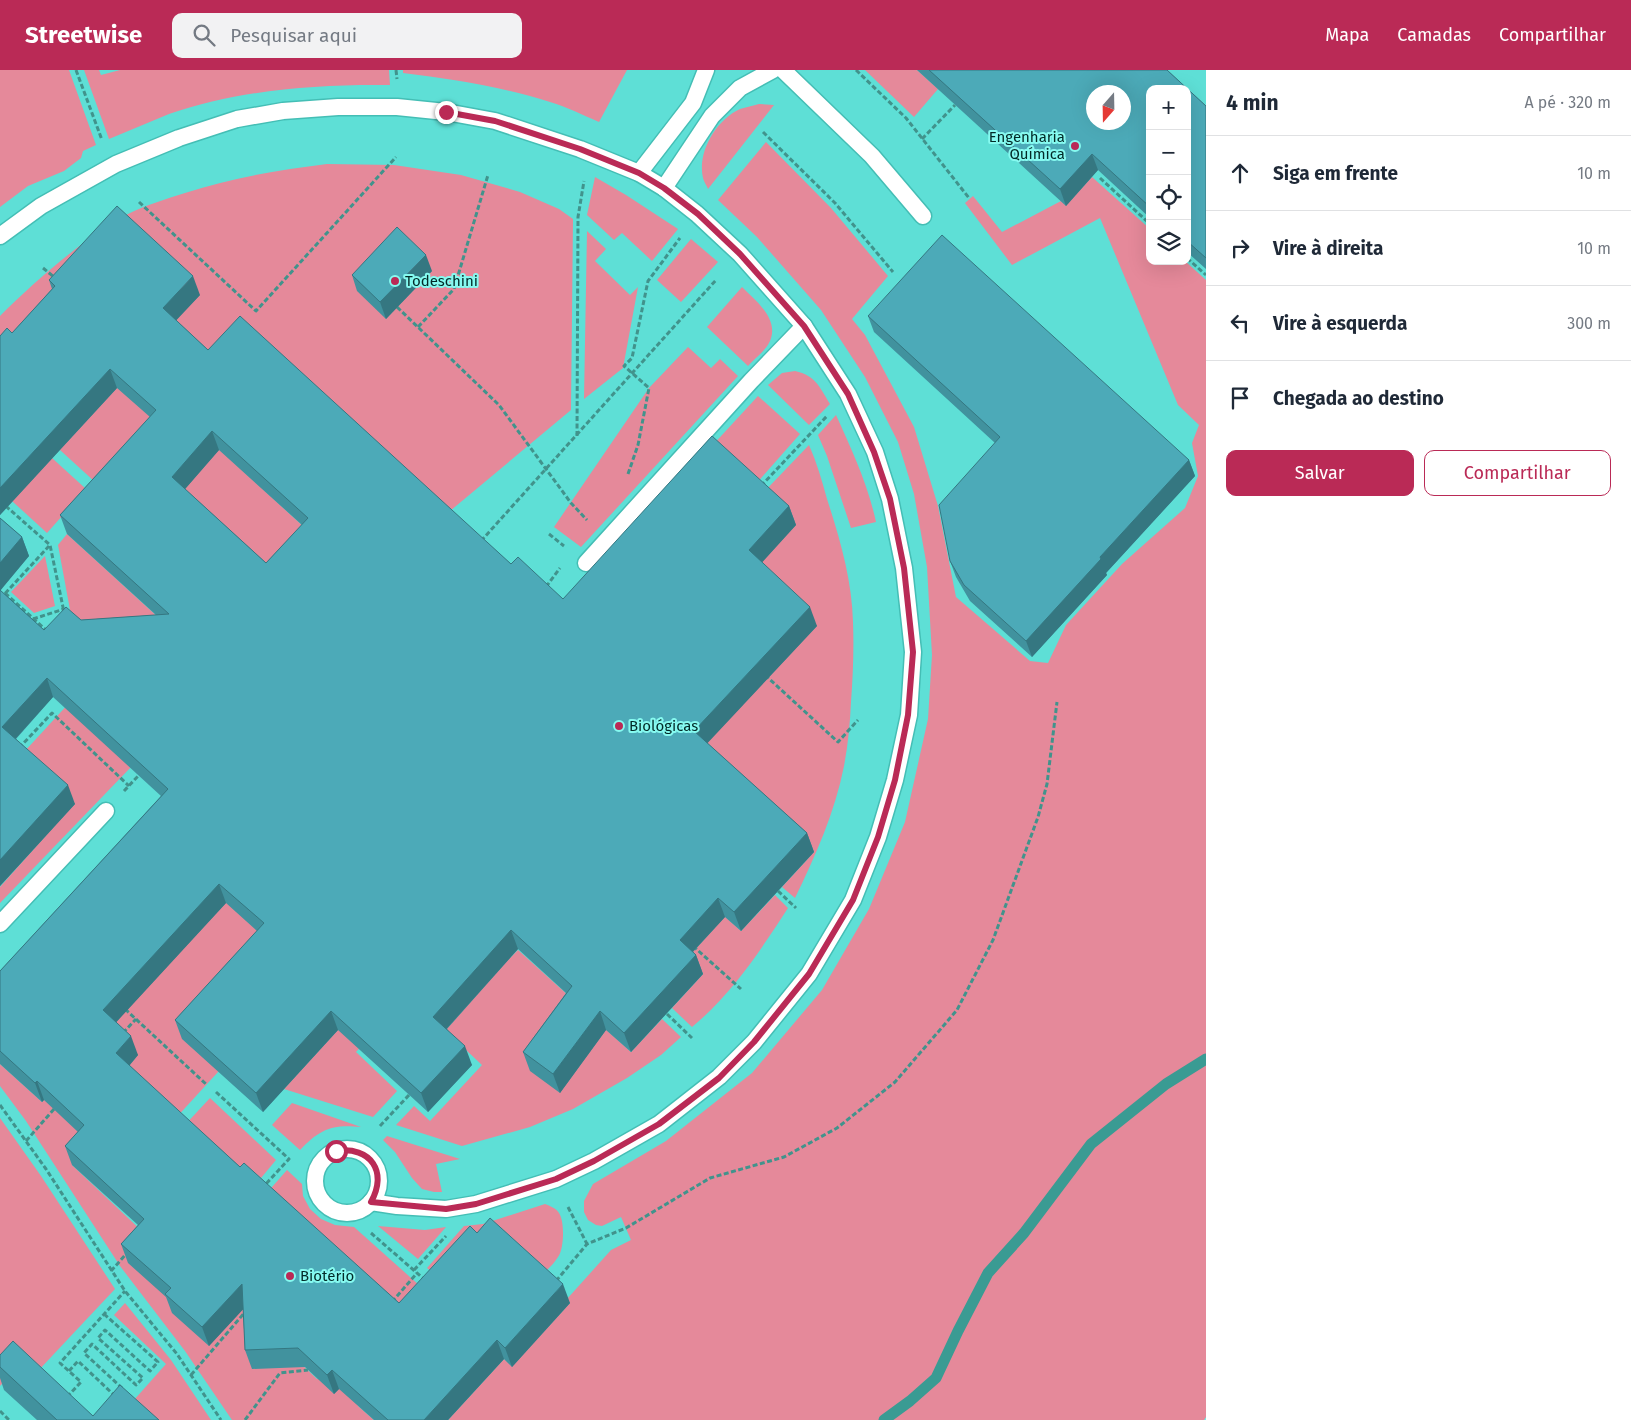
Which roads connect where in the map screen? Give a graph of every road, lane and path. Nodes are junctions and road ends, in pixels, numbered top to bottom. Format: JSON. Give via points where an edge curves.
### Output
{"nodes":[{"id":1,"x":76,"y":70,"type":"edge"},
{"id":2,"x":396,"y":70,"type":"edge"},
{"id":3,"x":706,"y":70,"type":"edge"},
{"id":4,"x":773,"y":70,"type":"edge"},
{"id":5,"x":783,"y":70,"type":"edge"},
{"id":6,"x":856,"y":70,"type":"edge"},
{"id":7,"x":397,"y":79,"type":"dead end"},
{"id":8,"x":955,"y":105,"type":"edge"},
{"id":9,"x":764,"y":132,"type":"dead end"},
{"id":10,"x":922,"y":139,"type":"junction"},
{"id":11,"x":102,"y":140,"type":"dead end"},
{"id":12,"x":396,"y":157,"type":"dead end"},
{"id":13,"x":639,"y":173,"type":"junction"},
{"id":14,"x":488,"y":175,"type":"dead end"},
{"id":15,"x":1100,"y":178,"type":"edge"},
{"id":16,"x":584,"y":180,"type":"dead end"},
{"id":17,"x":664,"y":188,"type":"junction"},
{"id":18,"x":969,"y":198,"type":"dead end"},
{"id":19,"x":138,"y":202,"type":"dead end"},
{"id":20,"x":923,"y":216,"type":"dead end"},
{"id":21,"x":1146,"y":220,"type":"edge"},
{"id":22,"x":0,"y":236,"type":"edge"},
{"id":23,"x":680,"y":238,"type":"dead end"},
{"id":24,"x":1191,"y":262,"type":"edge"},
{"id":25,"x":43,"y":268,"type":"dead end"},
{"id":26,"x":893,"y":272,"type":"dead end"},
{"id":27,"x":1206,"y":275,"type":"edge"},
{"id":28,"x":716,"y":280,"type":"dead end"},
{"id":29,"x":60,"y":283,"type":"edge"},
{"id":30,"x":397,"y":308,"type":"dead end"},
{"id":31,"x":804,"y":326,"type":"junction"},
{"id":32,"x":418,"y":328,"type":"junction"},
{"id":33,"x":633,"y":374,"type":"junction"},
{"id":34,"x":649,"y":388,"type":"dead end"},
{"id":35,"x":832,"y":410,"type":"dead end"},
{"id":36,"x":577,"y":436,"type":"junction"},
{"id":37,"x":546,"y":470,"type":"junction"},
{"id":38,"x":758,"y":490,"type":"edge"},
{"id":39,"x":0,"y":501,"type":"edge"},
{"id":40,"x":593,"y":526,"type":"dead end"},
{"id":41,"x":477,"y":545,"type":"edge"},
{"id":42,"x":50,"y":546,"type":"junction"},
{"id":43,"x":586,"y":563,"type":"dead end"},
{"id":44,"x":5,"y":593,"type":"junction"},
{"id":45,"x":0,"y":598,"type":"edge"},
{"id":46,"x":64,"y":609,"type":"junction"},
{"id":47,"x":65,"y":617,"type":"edge"},
{"id":48,"x":33,"y":619,"type":"junction"},
{"id":49,"x":47,"y":632,"type":"edge"},
{"id":50,"x":759,"y":669,"type":"edge"},
{"id":51,"x":1057,"y":702,"type":"dead end"},
{"id":52,"x":858,"y":720,"type":"dead end"},
{"id":53,"x":13,"y":754,"type":"edge"},
{"id":54,"x":129,"y":786,"type":"dead end"},
{"id":55,"x":106,"y":811,"type":"dead end"},
{"id":56,"x":778,"y":891,"type":"dead end"},
{"id":57,"x":796,"y":908,"type":"dead end"},
{"id":58,"x":0,"y":924,"type":"edge"},
{"id":59,"x":690,"y":943,"type":"edge"},
{"id":60,"x":741,"y":989,"type":"dead end"},
{"id":61,"x":121,"y":1006,"type":"edge"},
{"id":62,"x":667,"y":1014,"type":"dead end"},
{"id":63,"x":136,"y":1019,"type":"junction"},
{"id":64,"x":123,"y":1034,"type":"edge"},
{"id":65,"x":692,"y":1038,"type":"dead end"},
{"id":66,"x":207,"y":1085,"type":"dead end"},
{"id":67,"x":216,"y":1092,"type":"dead end"},
{"id":68,"x":409,"y":1095,"type":"edge"},
{"id":69,"x":0,"y":1105,"type":"edge"},
{"id":70,"x":58,"y":1105,"type":"edge"},
{"id":71,"x":380,"y":1126,"type":"dead end"},
{"id":72,"x":26,"y":1141,"type":"junction"},
{"id":73,"x":258,"y":1182,"type":"edge"},
{"id":74,"x":371,"y":1202,"type":"dead end"},
{"id":75,"x":568,"y":1207,"type":"dead end"},
{"id":76,"x":450,"y":1232,"type":"dead end"},
{"id":77,"x":371,"y":1233,"type":"dead end"},
{"id":78,"x":588,"y":1244,"type":"junction"},
{"id":79,"x":128,"y":1252,"type":"edge"},
{"id":80,"x":111,"y":1271,"type":"junction"},
{"id":81,"x":415,"y":1272,"type":"junction"},
{"id":82,"x":556,"y":1281,"type":"edge"},
{"id":83,"x":430,"y":1285,"type":"edge"},
{"id":84,"x":125,"y":1291,"type":"junction"},
{"id":85,"x":250,"y":1306,"type":"edge"},
{"id":86,"x":388,"y":1306,"type":"edge"},
{"id":87,"x":104,"y":1314,"type":"junction"},
{"id":88,"x":308,"y":1370,"type":"edge"},
{"id":89,"x":69,"y":1371,"type":"junction"},
{"id":90,"x":191,"y":1375,"type":"junction"},
{"id":91,"x":128,"y":1394,"type":"edge"},
{"id":92,"x":122,"y":1401,"type":"edge"},
{"id":93,"x":61,"y":1403,"type":"edge"},
{"id":94,"x":0,"y":1411,"type":"edge"},
{"id":95,"x":9,"y":1420,"type":"edge"},
{"id":96,"x":221,"y":1420,"type":"edge"},
{"id":97,"x":245,"y":1420,"type":"edge"}],
"edges":[{"from":1,"to":11,"type":"path"},
{"from":2,"to":7,"type":"path"},
{"from":3,"to":13,"type":"lane","via":[[693,103]]},
{"from":4,"to":17,"type":"lane","via":[[740,88],[712,116]]},
{"from":5,"to":20,"type":"lane","via":[[872,156]]},
{"from":6,"to":10,"type":"path","via":[[906,118]]},
{"from":8,"to":10,"type":"path"},
{"from":9,"to":26,"type":"path","via":[[835,203]]},
{"from":10,"to":18,"type":"path"},
{"from":12,"to":19,"type":"path","via":[[256,312]]},
{"from":13,"to":17,"type":"lane"},
{"from":13,"to":22,"type":"lane","via":[[580,149],[495,121],[446,112],[397,107],[283,111],[237,119],[178,138],[116,164],[41,206]]},
{"from":14,"to":32,"type":"path","via":[[454,289]]},
{"from":15,"to":21,"type":"path"},
{"from":16,"to":36,"type":"path","via":[[578,217]]},
{"from":17,"to":31,"type":"lane","via":[[698,214],[740,254]]},
{"from":23,"to":33,"type":"path","via":[[648,281],[632,358],[624,366]]},
{"from":24,"to":27,"type":"path"},
{"from":25,"to":29,"type":"path"},
{"from":28,"to":33,"type":"path"},
{"from":30,"to":32,"type":"path"},
{"from":31,"to":43,"type":"lane"},
{"from":31,"to":74,"type":"lane","via":[[848,394],[881,471],[904,568],[913,652],[908,715],[895,780],[878,837],[853,900],[809,974],[754,1042],[719,1078],[659,1124],[556,1179],[476,1204],[446,1209]]},
{"from":32,"to":37,"type":"path","via":[[499,405]]},
{"from":33,"to":34,"type":"path"},
{"from":33,"to":36,"type":"path"},
{"from":35,"to":38,"type":"path"},
{"from":36,"to":37,"type":"path"},
{"from":37,"to":40,"type":"path"},
{"from":37,"to":41,"type":"path"},
{"from":39,"to":42,"type":"path"},
{"from":42,"to":44,"type":"path"},
{"from":42,"to":46,"type":"path"},
{"from":44,"to":45,"type":"path"},
{"from":44,"to":48,"type":"path"},
{"from":46,"to":47,"type":"path"},
{"from":46,"to":48,"type":"path"},
{"from":48,"to":49,"type":"path"},
{"from":50,"to":52,"type":"path","via":[[838,742]]},
{"from":51,"to":78,"type":"path","via":[[1047,784],[994,940],[957,1010],[895,1082],[837,1128],[784,1156],[710,1178],[626,1228]]},
{"from":53,"to":54,"type":"path","via":[[52,713]]},
{"from":55,"to":58,"type":"lane"},
{"from":56,"to":57,"type":"path"},
{"from":59,"to":60,"type":"path"},
{"from":61,"to":63,"type":"path"},
{"from":62,"to":65,"type":"path"},
{"from":63,"to":64,"type":"path"},
{"from":63,"to":66,"type":"path"},
{"from":67,"to":73,"type":"path","via":[[289,1160],[263,1187]]},
{"from":68,"to":71,"type":"path"},
{"from":69,"to":72,"type":"path"},
{"from":70,"to":72,"type":"path"},
{"from":72,"to":80,"type":"path"},
{"from":75,"to":78,"type":"path"},
{"from":76,"to":81,"type":"path"},
{"from":77,"to":81,"type":"path"},
{"from":78,"to":82,"type":"path"},
{"from":79,"to":80,"type":"path"},
{"from":80,"to":84,"type":"path"},
{"from":81,"to":83,"type":"path"},
{"from":81,"to":86,"type":"path"},
{"from":84,"to":87,"type":"path"},
{"from":84,"to":90,"type":"path"},
{"from":85,"to":90,"type":"path"},
{"from":87,"to":89,"type":"path","via":[[60,1363]]},
{"from":87,"to":91,"type":"path","via":[[158,1362],[150,1371],[105,1330],[98,1338],[143,1378],[136,1385],[92,1344],[84,1353]]},
{"from":88,"to":97,"type":"path","via":[[280,1373]]},
{"from":89,"to":92,"type":"path","via":[[78,1361]]},
{"from":89,"to":93,"type":"path","via":[[81,1382]]},
{"from":90,"to":96,"type":"path"},
{"from":94,"to":95,"type":"path"}]}
